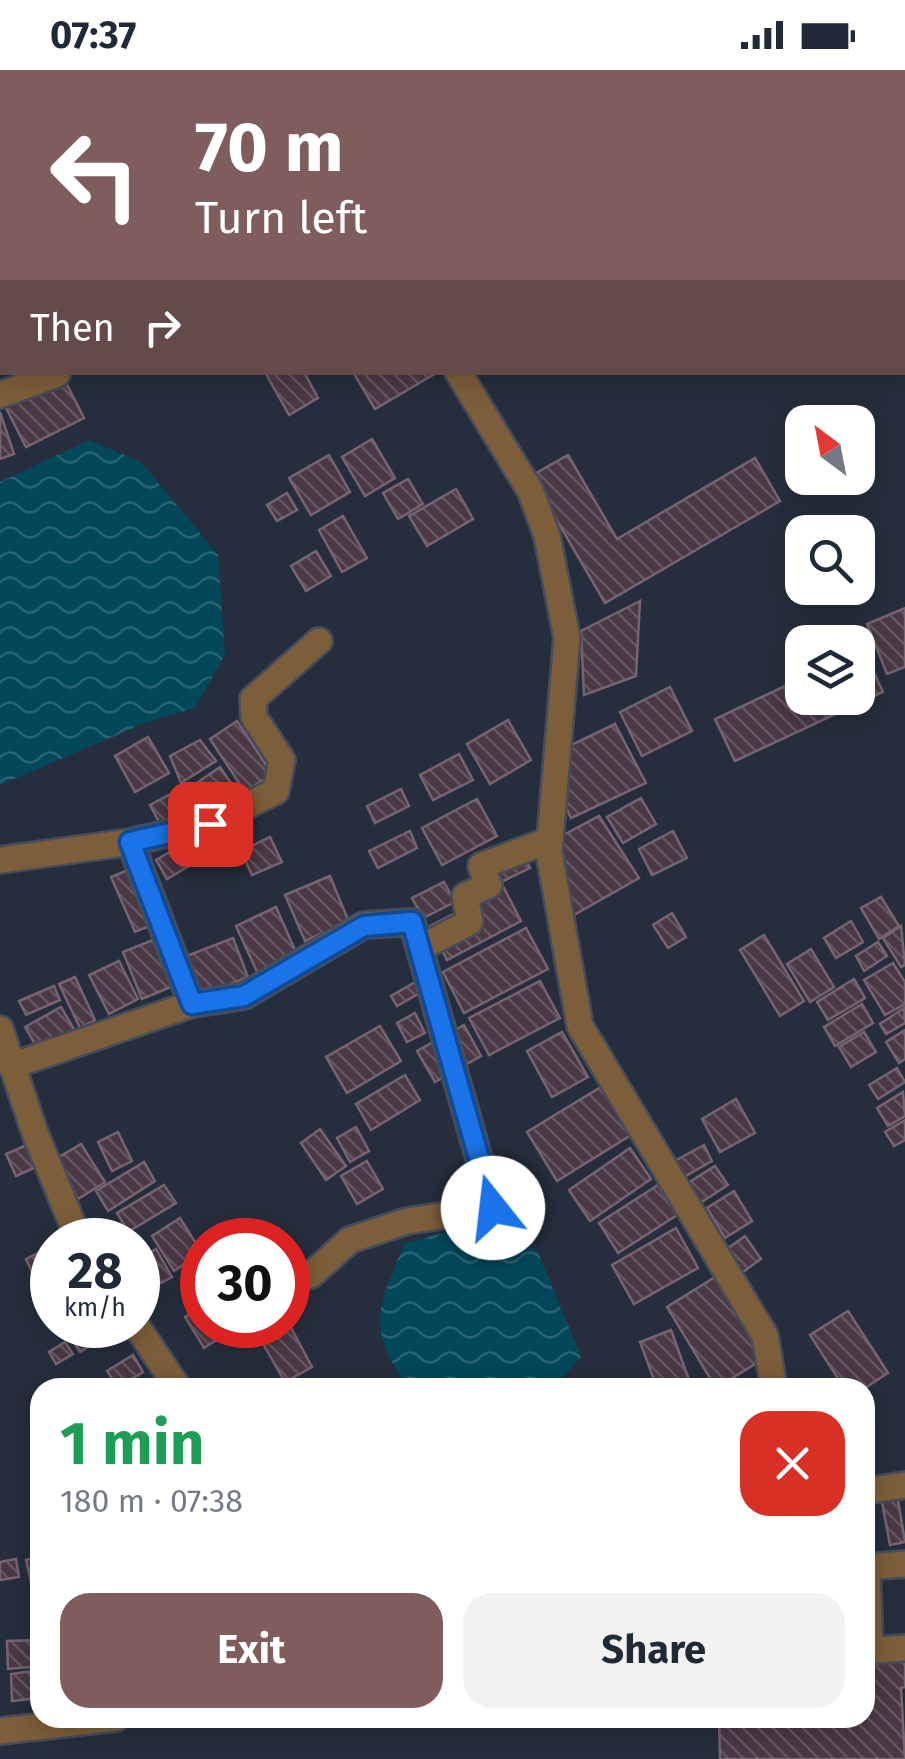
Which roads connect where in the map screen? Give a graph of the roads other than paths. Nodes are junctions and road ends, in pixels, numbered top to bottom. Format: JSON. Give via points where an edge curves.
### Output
{"nodes":[{"id":1,"x":54,"y":375,"type":"edge"},
{"id":2,"x":460,"y":375,"type":"edge"},
{"id":3,"x":0,"y":394,"type":"edge"},
{"id":4,"x":320,"y":641,"type":"dead end"},
{"id":5,"x":550,"y":840,"type":"junction"},
{"id":6,"x":130,"y":842,"type":"junction"},
{"id":7,"x":0,"y":860,"type":"edge"},
{"id":8,"x":420,"y":948,"type":"junction"},
{"id":9,"x":192,"y":1004,"type":"junction"},
{"id":10,"x":0,"y":1029,"type":"edge"},
{"id":11,"x":11,"y":1066,"type":"junction"},
{"id":12,"x":70,"y":1218,"type":"edge"},
{"id":13,"x":311,"y":1275,"type":"dead end"},
{"id":14,"x":151,"y":1348,"type":"edge"},
{"id":15,"x":171,"y":1378,"type":"edge"},
{"id":16,"x":772,"y":1378,"type":"edge"},
{"id":17,"x":905,"y":1484,"type":"edge"},
{"id":18,"x":875,"y":1489,"type":"edge"},
{"id":19,"x":905,"y":1564,"type":"edge"},
{"id":20,"x":875,"y":1566,"type":"edge"},
{"id":21,"x":905,"y":1648,"type":"edge"},
{"id":22,"x":875,"y":1650,"type":"edge"},
{"id":23,"x":30,"y":1728,"type":"edge"},
{"id":24,"x":0,"y":1731,"type":"edge"}],
"edges":[{"from":1,"to":3,"type":"street"},
{"from":2,"to":5,"type":"street","via":[[531,492],[564,620]]},
{"from":4,"to":6,"type":"street","via":[[253,699],[254,718],[282,760],[276,791],[210,824]]},
{"from":5,"to":8,"type":"street","via":[[481,866],[489,885],[465,896],[470,922]]},
{"from":5,"to":16,"type":"street","via":[[580,1026],[765,1336]]},
{"from":6,"to":7,"type":"street"},
{"from":6,"to":9,"type":"street"},
{"from":8,"to":9,"type":"street","via":[[412,922],[364,926],[244,996]]},
{"from":8,"to":13,"type":"street","via":[[493,1208],[407,1220],[350,1240]]},
{"from":9,"to":11,"type":"street"},
{"from":10,"to":11,"type":"street"},
{"from":11,"to":12,"type":"street"},
{"from":14,"to":15,"type":"street"},
{"from":17,"to":18,"type":"street"},
{"from":19,"to":20,"type":"street"},
{"from":21,"to":22,"type":"street"},
{"from":23,"to":24,"type":"street"}]}
